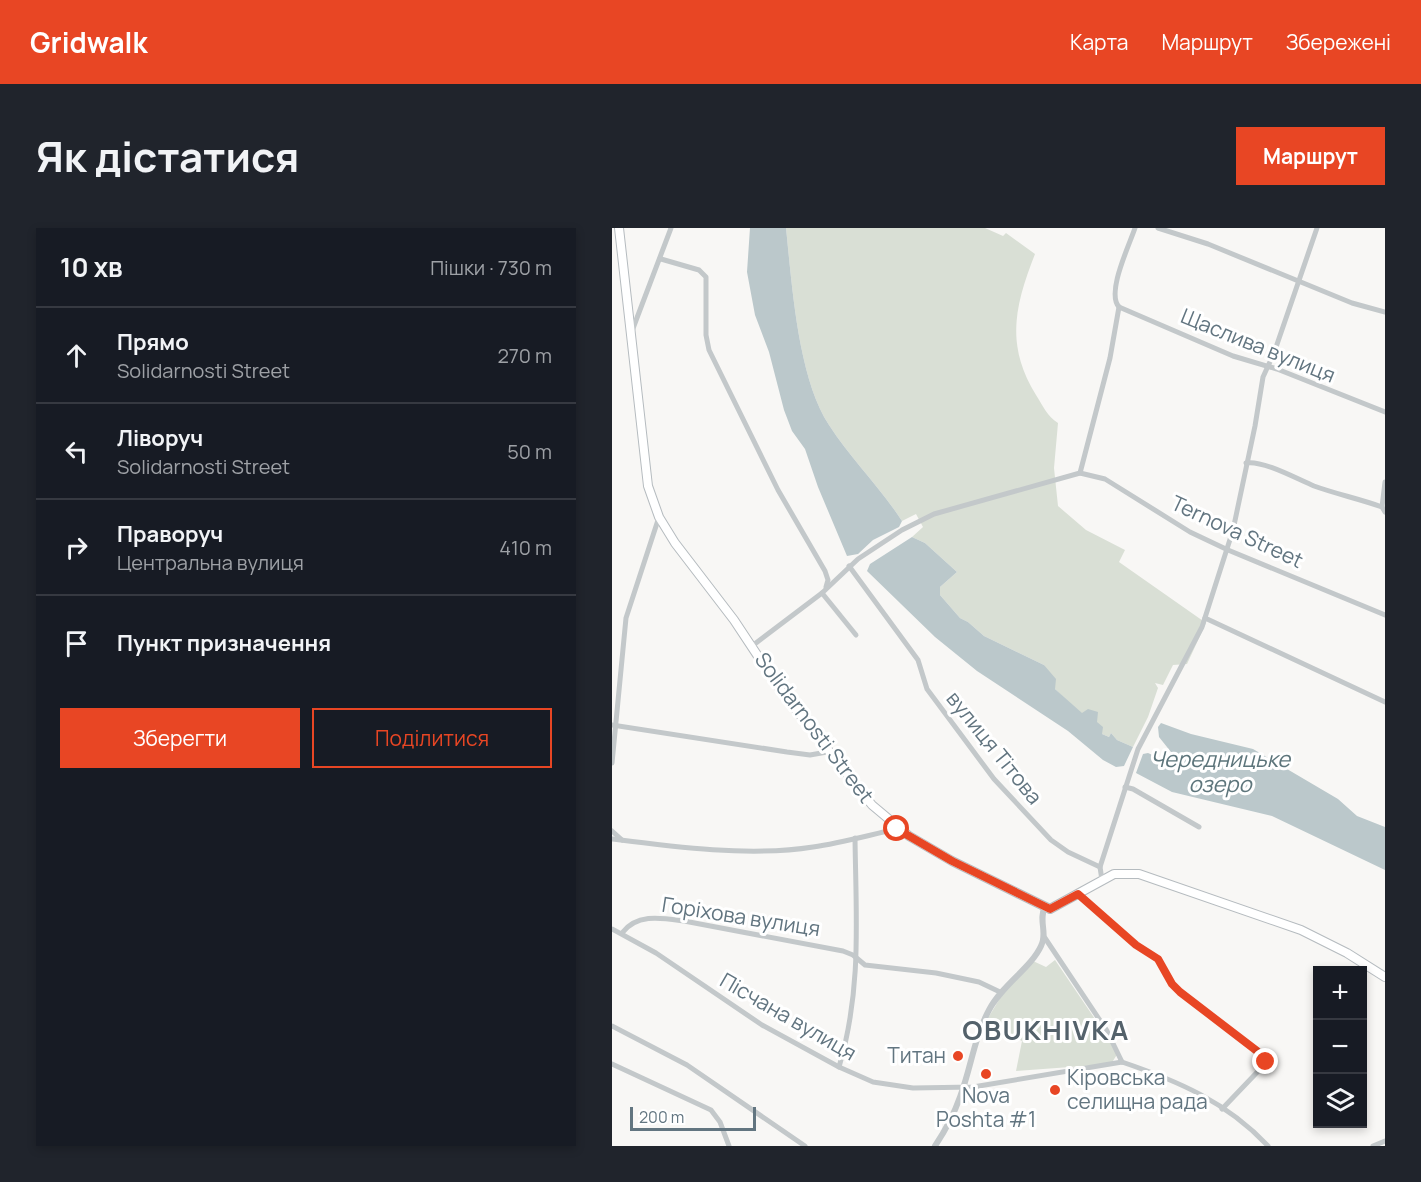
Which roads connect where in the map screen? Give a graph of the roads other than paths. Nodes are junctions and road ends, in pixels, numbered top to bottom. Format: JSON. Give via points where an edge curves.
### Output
{"nodes":[{"id":1,"x":619,"y":228,"type":"edge"},
{"id":2,"x":671,"y":228,"type":"edge"},
{"id":3,"x":1135,"y":228,"type":"edge"},
{"id":4,"x":1158,"y":228,"type":"edge"},
{"id":5,"x":1317,"y":228,"type":"edge"},
{"id":6,"x":661,"y":259,"type":"junction"},
{"id":7,"x":1298,"y":281,"type":"junction"},
{"id":8,"x":1117,"y":304,"type":"junction"},
{"id":9,"x":1385,"y":312,"type":"edge"},
{"id":10,"x":632,"y":331,"type":"junction"},
{"id":11,"x":1268,"y":367,"type":"junction"},
{"id":12,"x":1385,"y":412,"type":"edge"},
{"id":13,"x":1246,"y":463,"type":"junction"},
{"id":14,"x":1080,"y":473,"type":"junction"},
{"id":15,"x":1385,"y":482,"type":"edge"},
{"id":16,"x":1384,"y":510,"type":"edge"},
{"id":17,"x":658,"y":517,"type":"junction"},
{"id":18,"x":1228,"y":550,"type":"junction"},
{"id":19,"x":849,"y":566,"type":"junction"},
{"id":20,"x":824,"y":591,"type":"junction"},
{"id":21,"x":1385,"y":615,"type":"edge"},
{"id":22,"x":1205,"y":618,"type":"junction"},
{"id":23,"x":856,"y":635,"type":"dead end"},
{"id":24,"x":752,"y":646,"type":"junction"},
{"id":25,"x":1385,"y":702,"type":"edge"},
{"id":26,"x":614,"y":725,"type":"edge"},
{"id":27,"x":827,"y":752,"type":"junction"},
{"id":28,"x":612,"y":763,"type":"edge"},
{"id":29,"x":1125,"y":787,"type":"junction"},
{"id":30,"x":1199,"y":827,"type":"dead end"},
{"id":31,"x":897,"y":829,"type":"junction"},
{"id":32,"x":612,"y":831,"type":"edge"},
{"id":33,"x":855,"y":838,"type":"junction"},
{"id":34,"x":612,"y":839,"type":"edge"},
{"id":35,"x":622,"y":840,"type":"junction"},
{"id":36,"x":1100,"y":867,"type":"junction"},
{"id":37,"x":1102,"y":880,"type":"junction"},
{"id":38,"x":1078,"y":894,"type":"junction"},
{"id":39,"x":1045,"y":907,"type":"junction"},
{"id":40,"x":612,"y":929,"type":"edge"},
{"id":41,"x":622,"y":933,"type":"junction"},
{"id":42,"x":1045,"y":939,"type":"junction"},
{"id":43,"x":857,"y":959,"type":"junction"},
{"id":44,"x":1385,"y":977,"type":"edge"},
{"id":45,"x":1000,"y":992,"type":"junction"},
{"id":46,"x":612,"y":1026,"type":"edge"},
{"id":47,"x":1122,"y":1062,"type":"junction"},
{"id":48,"x":612,"y":1064,"type":"edge"},
{"id":49,"x":839,"y":1067,"type":"junction"},
{"id":50,"x":963,"y":1086,"type":"junction"},
{"id":51,"x":1222,"y":1109,"type":"junction"},
{"id":52,"x":1385,"y":1141,"type":"edge"},
{"id":53,"x":936,"y":1144,"type":"edge"},
{"id":54,"x":729,"y":1146,"type":"edge"},
{"id":55,"x":805,"y":1146,"type":"edge"},
{"id":56,"x":945,"y":1146,"type":"edge"},
{"id":57,"x":1268,"y":1146,"type":"edge"},
{"id":58,"x":1373,"y":1146,"type":"edge"}],
"edges":[{"from":1,"to":10,"type":"main road"},
{"from":2,"to":6,"type":"street","name":"Solidarnosti Street"},
{"from":3,"to":8,"type":"street","via":[[1113,291]]},
{"from":4,"to":7,"type":"street"},
{"from":5,"to":7,"type":"street"},
{"from":6,"to":10,"type":"street","name":"Solidarnosti Street"},
{"from":6,"to":20,"type":"street","via":[[699,270],[706,277],[709,350],[778,490],[825,571],[828,580]]},
{"from":7,"to":9,"type":"street"},
{"from":7,"to":11,"type":"street"},
{"from":8,"to":11,"type":"street","name":"Щаслива вулиця","via":[[1233,356]]},
{"from":8,"to":14,"type":"street","via":[[1110,358]]},
{"from":10,"to":17,"type":"main road","name":"Solidarnosti Street","via":[[648,486]]},
{"from":11,"to":12,"type":"street","name":"Щаслива вулиця"},
{"from":11,"to":13,"type":"street"},
{"from":13,"to":16,"type":"street","via":[[1257,463]]},
{"from":13,"to":18,"type":"street"},
{"from":14,"to":18,"type":"street","name":"Ternova Street","via":[[1105,479],[1190,532]]},
{"from":14,"to":19,"type":"street","via":[[934,513]]},
{"from":15,"to":16,"type":"street"},
{"from":17,"to":24,"type":"main road","name":"Solidarnosti Street"},
{"from":17,"to":26,"type":"street","via":[[626,618]]},
{"from":18,"to":21,"type":"street","name":"Ternova Street"},
{"from":18,"to":22,"type":"street"},
{"from":19,"to":20,"type":"street"},
{"from":19,"to":36,"type":"street","name":"вулиця Тітова","via":[[911,648],[927,689],[987,770],[1051,840]]},
{"from":20,"to":23,"type":"street"},
{"from":20,"to":24,"type":"street"},
{"from":22,"to":25,"type":"street"},
{"from":22,"to":29,"type":"street","via":[[1138,749]]},
{"from":24,"to":27,"type":"main road","name":"Solidarnosti Street"},
{"from":26,"to":27,"type":"street","via":[[810,755]]},
{"from":26,"to":28,"type":"street"},
{"from":27,"to":31,"type":"main road","name":"Solidarnosti Street"},
{"from":29,"to":30,"type":"street"},
{"from":29,"to":36,"type":"street"},
{"from":31,"to":33,"type":"street"},
{"from":31,"to":39,"type":"main road","name":"Solidarnosti Street"},
{"from":32,"to":35,"type":"street"},
{"from":33,"to":35,"type":"street","via":[[811,848],[744,850],[670,847]]},
{"from":33,"to":43,"type":"street"},
{"from":34,"to":35,"type":"street"},
{"from":36,"to":37,"type":"street"},
{"from":37,"to":38,"type":"main road"},
{"from":37,"to":44,"type":"main road","via":[[1121,873],[1139,874],[1228,904],[1328,942]]},
{"from":38,"to":39,"type":"main road","via":[[1050,909]]},
{"from":38,"to":51,"type":"street","via":[[1136,945],[1158,959],[1180,992],[1265,1058],[1264,1065]]},
{"from":39,"to":42,"type":"street"},
{"from":40,"to":41,"type":"street","name":"Пісчана вулиця"},
{"from":41,"to":43,"type":"street","name":"Горіхова вулиця","via":[[633,922],[661,918],[843,951]]},
{"from":41,"to":49,"type":"street","name":"Пісчана вулиця","via":[[729,1005]]},
{"from":42,"to":45,"type":"street"},
{"from":42,"to":47,"type":"street","via":[[1107,1031]]},
{"from":43,"to":45,"type":"street","name":"Горіхова вулиця","via":[[865,965],[979,982]]},
{"from":43,"to":49,"type":"street","via":[[852,1019]]},
{"from":45,"to":50,"type":"street","via":[[981,1026]]},
{"from":46,"to":55,"type":"street","via":[[687,1065]]},
{"from":47,"to":50,"type":"street","name":"Пісчана вулиця"},
{"from":47,"to":51,"type":"street","via":[[1184,1084]]},
{"from":48,"to":54,"type":"street","via":[[711,1110]]},
{"from":49,"to":50,"type":"street","name":"Пісчана вулиця","via":[[882,1084],[913,1088]]},
{"from":50,"to":53,"type":"street","via":[[957,1106]]},
{"from":51,"to":57,"type":"street","via":[[1243,1122]]},
{"from":52,"to":58,"type":"street"},
{"from":53,"to":56,"type":"street"}]}
